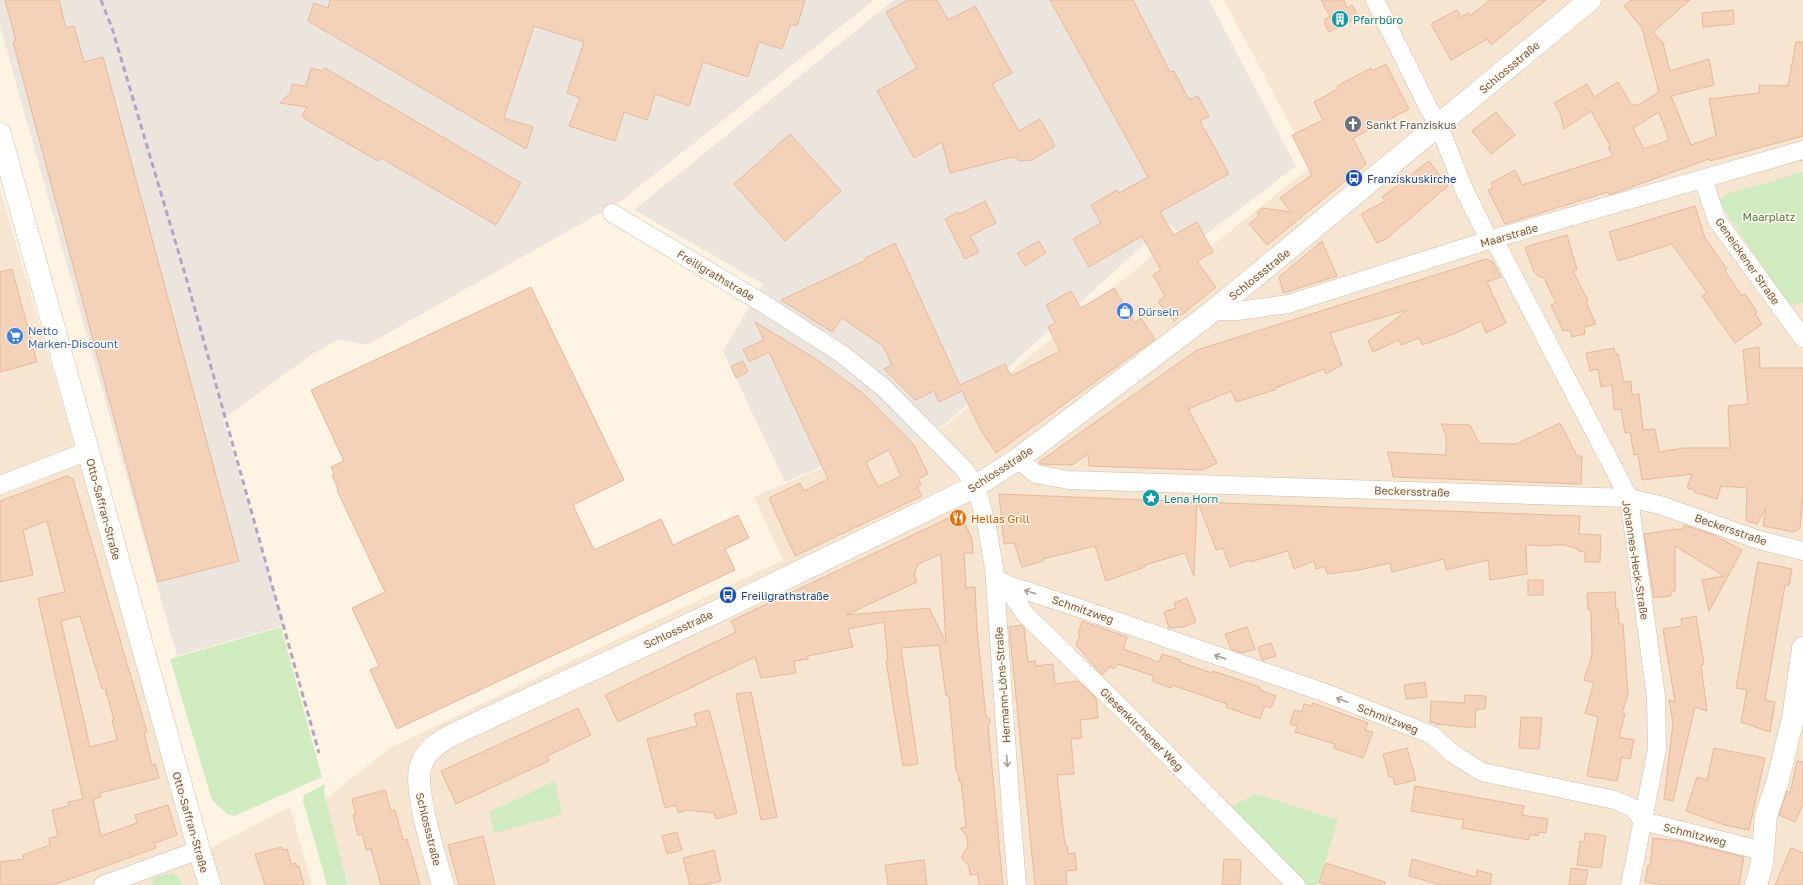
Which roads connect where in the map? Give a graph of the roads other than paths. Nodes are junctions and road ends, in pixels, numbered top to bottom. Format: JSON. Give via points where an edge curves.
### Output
{"nodes":[{"id":1,"x":1375,"y":0,"type":"edge"},
{"id":2,"x":1590,"y":0,"type":"edge"},
{"id":3,"x":1439,"y":125,"type":"junction"},
{"id":4,"x":0,"y":134,"type":"edge"},
{"id":5,"x":1803,"y":150,"type":"edge"},
{"id":6,"x":1703,"y":180,"type":"junction"},
{"id":7,"x":612,"y":213,"type":"dead end"},
{"id":8,"x":1492,"y":240,"type":"junction"},
{"id":9,"x":1213,"y":311,"type":"junction"},
{"id":10,"x":1803,"y":338,"type":"edge"},
{"id":11,"x":88,"y":451,"type":"junction"},
{"id":12,"x":1018,"y":459,"type":"junction"},
{"id":13,"x":0,"y":485,"type":"edge"},
{"id":14,"x":976,"y":486,"type":"junction"},
{"id":15,"x":1629,"y":498,"type":"junction"},
{"id":16,"x":1803,"y":551,"type":"edge"},
{"id":17,"x":994,"y":568,"type":"junction"},
{"id":18,"x":1005,"y":584,"type":"junction"},
{"id":19,"x":1803,"y":648,"type":"edge"},
{"id":20,"x":1643,"y":821,"type":"junction"},
{"id":21,"x":198,"y":850,"type":"junction"},
{"id":22,"x":1763,"y":851,"type":"junction"},
{"id":23,"x":103,"y":885,"type":"edge"},
{"id":24,"x":210,"y":885,"type":"edge"},
{"id":25,"x":443,"y":885,"type":"edge"},
{"id":26,"x":1018,"y":885,"type":"edge"},
{"id":27,"x":1296,"y":885,"type":"edge"},
{"id":28,"x":1630,"y":885,"type":"edge"},
{"id":29,"x":1756,"y":885,"type":"edge"}],
"edges":[{"from":1,"to":3,"type":"street","name":"Johannes-Heck-Straße"},
{"from":2,"to":3,"type":"street","name":"Schlossstraße"},
{"from":3,"to":8,"type":"street","name":"Johannes-Heck-Straße","via":[[1464,187]]},
{"from":3,"to":9,"type":"street","name":"Schlossstraße"},
{"from":4,"to":11,"type":"street","name":"Otto-Saffran-Straße"},
{"from":5,"to":6,"type":"street","name":"Maarstraße"},
{"from":6,"to":8,"type":"street","name":"Maarstraße"},
{"from":6,"to":10,"type":"street","name":"Geneickener Straße","via":[[1717,220]]},
{"from":7,"to":14,"type":"street","name":"Freiligrathstraße","via":[[842,354],[884,388],[964,469]]},
{"from":8,"to":9,"type":"street","name":"Maarstraße","via":[[1288,304]]},
{"from":8,"to":15,"type":"street","name":"Johannes-Heck-Straße"},
{"from":9,"to":12,"type":"street","name":"Schlossstraße"},
{"from":11,"to":13,"type":"street"},
{"from":11,"to":21,"type":"street","name":"Otto-Saffran-Straße"},
{"from":12,"to":14,"type":"street","name":"Schlossstraße"},
{"from":12,"to":15,"type":"street","name":"Beckersstraße","via":[[1036,474],[1068,480]]},
{"from":14,"to":17,"type":"street","name":"Hermann-Löns-Straße"},
{"from":14,"to":25,"type":"street","name":"Schlossstraße","via":[[436,744],[421,765],[418,778]]},
{"from":15,"to":16,"type":"street","name":"Beckersstraße","via":[[1660,505],[1759,540]]},
{"from":15,"to":20,"type":"street","name":"Johannes-Heck-Straße","via":[[1656,697],[1657,749]]},
{"from":17,"to":18,"type":"street","name":"Giesenkirchener Weg"},
{"from":17,"to":26,"type":"street","name":"Hermann-Löns-Straße","one_way":true,"via":[[1010,808]]},
{"from":20,"to":18,"type":"street","name":"Schmitzweg","one_way":true,"via":[[1633,808],[1615,800],[1482,772],[1452,753],[1432,735],[1323,692]]},
{"from":18,"to":27,"type":"street","name":"Giesenkirchener Weg","via":[[1026,614]]},
{"from":19,"to":22,"type":"street","via":[[1793,718],[1778,780],[1766,816]]},
{"from":20,"to":22,"type":"street","name":"Schmitzweg"},
{"from":20,"to":28,"type":"street","name":"Johannes-Heck-Straße"},
{"from":21,"to":23,"type":"street"},
{"from":21,"to":24,"type":"street","name":"Otto-Saffran-Straße"},
{"from":22,"to":29,"type":"street"}]}
